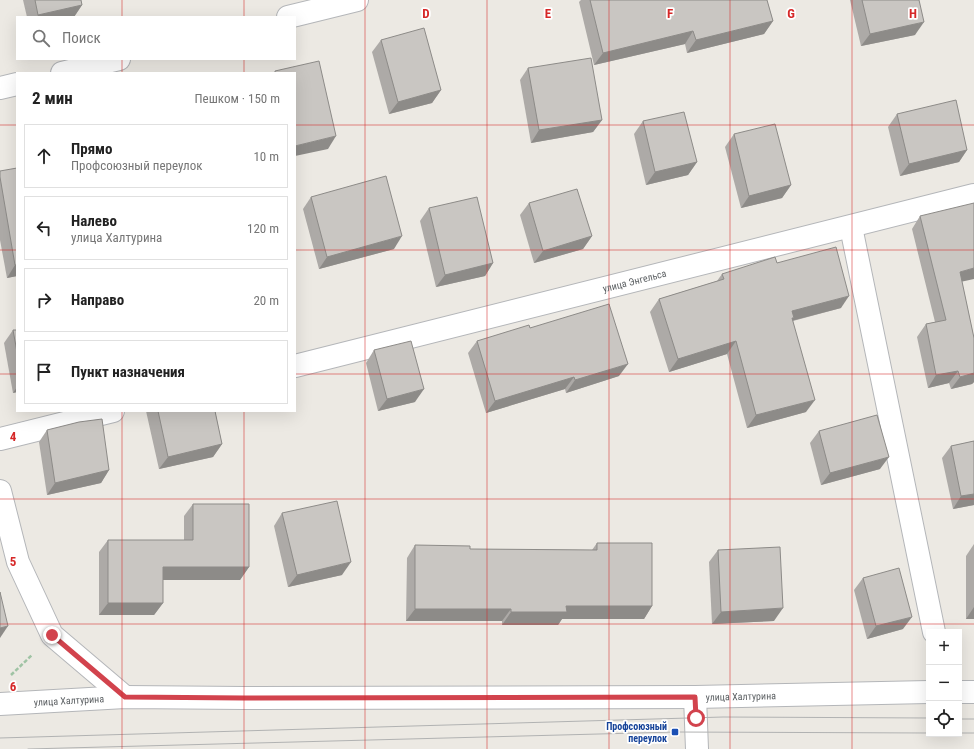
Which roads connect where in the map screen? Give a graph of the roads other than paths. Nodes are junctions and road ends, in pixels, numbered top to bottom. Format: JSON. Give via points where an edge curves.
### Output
{"nodes":[{"id":1,"x":357,"y":0,"type":"edge"},
{"id":2,"x":292,"y":16,"type":"edge"},
{"id":3,"x":115,"y":60,"type":"edge"},
{"id":4,"x":66,"y":72,"type":"edge"},
{"id":5,"x":16,"y":84,"type":"edge"},
{"id":6,"x":0,"y":88,"type":"edge"},
{"id":7,"x":974,"y":195,"type":"edge"},
{"id":8,"x":851,"y":227,"type":"junction"},
{"id":9,"x":296,"y":366,"type":"edge"},
{"id":10,"x":109,"y":412,"type":"edge"},
{"id":11,"x":0,"y":439,"type":"edge"},
{"id":12,"x":0,"y":491,"type":"edge"},
{"id":13,"x":933,"y":629,"type":"edge"},
{"id":14,"x":926,"y":692,"type":"edge"},
{"id":15,"x":962,"y":692,"type":"edge"},
{"id":16,"x":974,"y":692,"type":"edge"},
{"id":17,"x":125,"y":697,"type":"junction"},
{"id":18,"x":695,"y":697,"type":"junction"},
{"id":19,"x":0,"y":704,"type":"edge"},
{"id":20,"x":696,"y":749,"type":"edge"}],
"edges":[{"from":1,"to":2,"type":"street"},
{"from":3,"to":4,"type":"street"},
{"from":5,"to":6,"type":"street"},
{"from":7,"to":8,"type":"street","name":"улица Энгельса"},
{"from":8,"to":9,"type":"street","name":"улица Энгельса"},
{"from":8,"to":13,"type":"street"},
{"from":10,"to":11,"type":"street"},
{"from":12,"to":17,"type":"street","via":[[18,562],[52,635]]},
{"from":14,"to":18,"type":"street","name":"улица Халтурина"},
{"from":15,"to":16,"type":"street"},
{"from":17,"to":18,"type":"street","name":"улица Халтурина"},
{"from":17,"to":19,"type":"street","name":"улица Халтурина"},
{"from":18,"to":20,"type":"street"}]}
